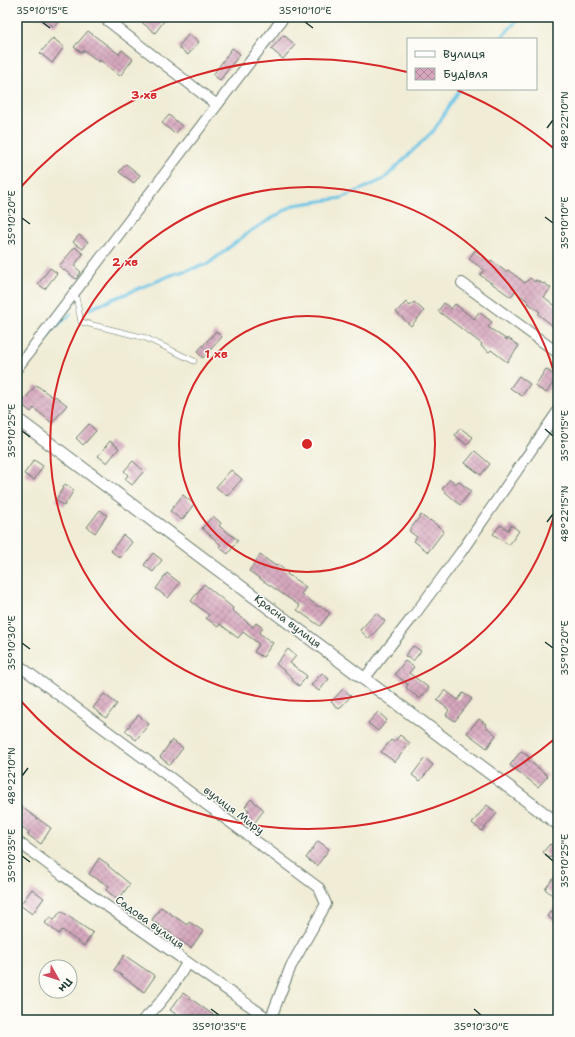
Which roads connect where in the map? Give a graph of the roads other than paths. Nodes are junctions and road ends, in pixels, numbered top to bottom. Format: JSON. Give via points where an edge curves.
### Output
{"nodes":[{"id":1,"x":103,"y":17,"type":"edge"},
{"id":2,"x":281,"y":18,"type":"edge"},
{"id":3,"x":217,"y":105,"type":"junction"},
{"id":4,"x":462,"y":283,"type":"dead end"},
{"id":5,"x":74,"y":292,"type":"junction"},
{"id":6,"x":558,"y":353,"type":"edge"},
{"id":7,"x":194,"y":362,"type":"dead end"},
{"id":8,"x":17,"y":368,"type":"edge"},
{"id":9,"x":558,"y":411,"type":"edge"},
{"id":10,"x":17,"y":419,"type":"edge"},
{"id":11,"x":17,"y":664,"type":"edge"},
{"id":12,"x":364,"y":678,"type":"junction"},
{"id":13,"x":558,"y":824,"type":"edge"},
{"id":14,"x":17,"y":841,"type":"edge"},
{"id":15,"x":187,"y":963,"type":"junction"},
{"id":16,"x":143,"y":1020,"type":"edge"},
{"id":17,"x":270,"y":1020,"type":"edge"}],
"edges":[{"from":1,"to":3,"type":"street"},
{"from":2,"to":3,"type":"street"},
{"from":3,"to":5,"type":"street"},
{"from":4,"to":6,"type":"street"},
{"from":5,"to":7,"type":"lane","via":[[81,322],[146,338]]},
{"from":5,"to":8,"type":"street"},
{"from":9,"to":12,"type":"street","via":[[461,552]]},
{"from":10,"to":12,"type":"street","name":"Красна вулиця"},
{"from":11,"to":17,"type":"street","name":"вулиця Миру","via":[[319,888],[326,904],[291,966]]},
{"from":12,"to":13,"type":"street","name":"Красна вулиця"},
{"from":14,"to":15,"type":"street","name":"Садова вулиця"},
{"from":15,"to":16,"type":"street","via":[[175,984],[153,1012]]},
{"from":15,"to":17,"type":"street","name":"Садова вулиця"}]}
